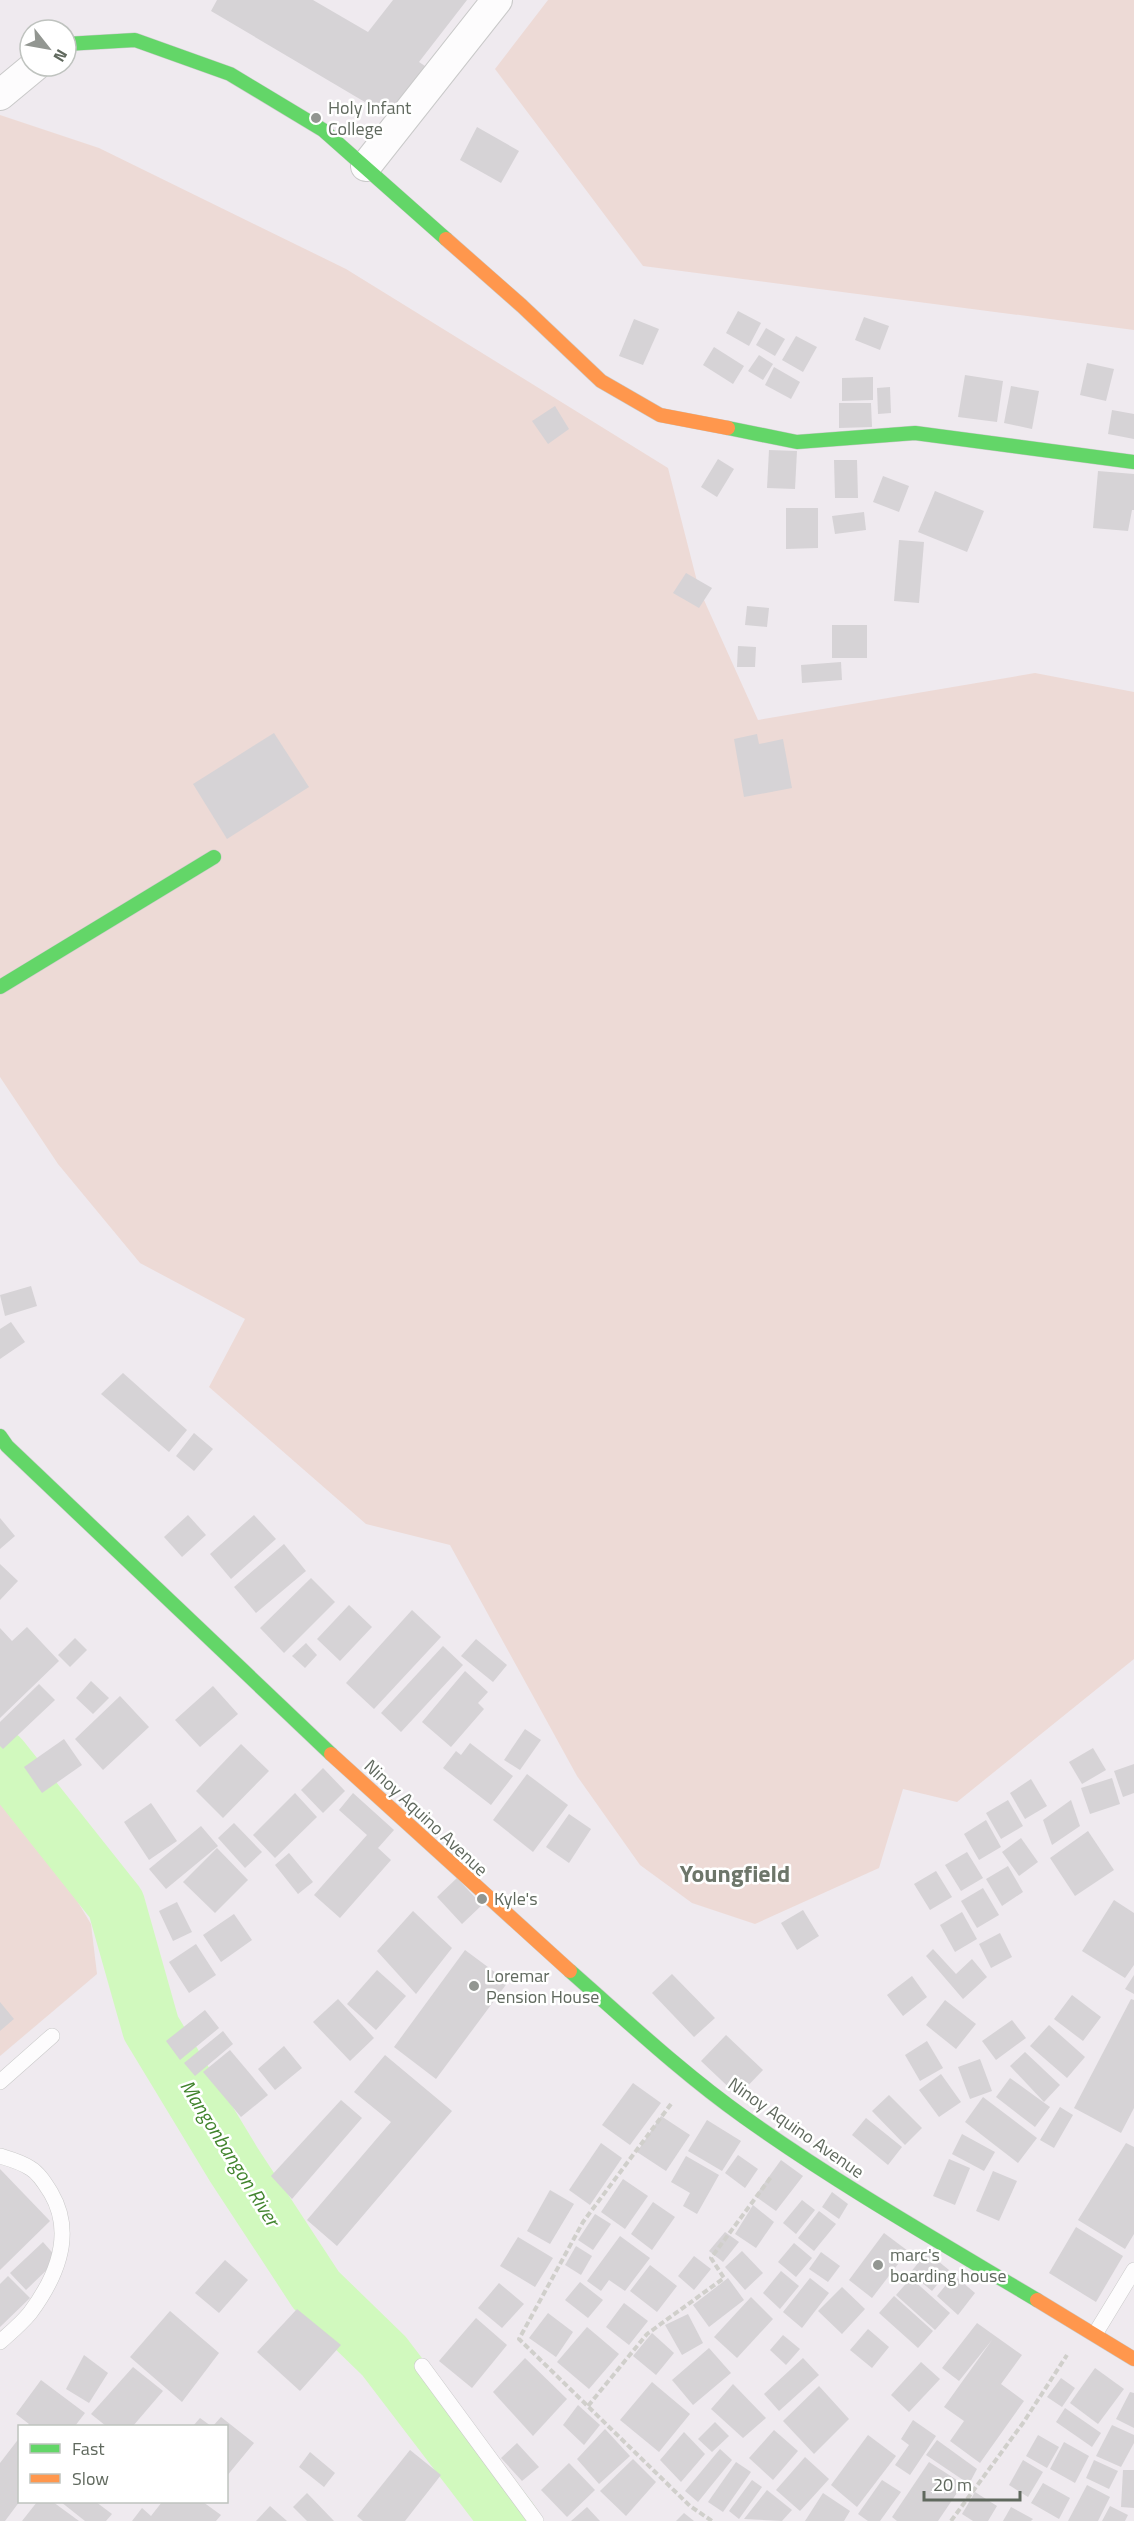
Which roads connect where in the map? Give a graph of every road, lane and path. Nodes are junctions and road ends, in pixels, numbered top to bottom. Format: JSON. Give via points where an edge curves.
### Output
{"nodes":[{"id":1,"x":497,"y":0,"type":"edge"},
{"id":2,"x":78,"y":43,"type":"edge"},
{"id":3,"x":21,"y":78,"type":"edge"},
{"id":4,"x":0,"y":95,"type":"edge"},
{"id":5,"x":366,"y":166,"type":"junction"},
{"id":6,"x":1134,"y":462,"type":"edge"},
{"id":7,"x":214,"y":857,"type":"dead end"},
{"id":8,"x":0,"y":987,"type":"edge"},
{"id":9,"x":0,"y":1436,"type":"edge"},
{"id":10,"x":52,"y":2036,"type":"dead end"},
{"id":11,"x":691,"y":2077,"type":"junction"},
{"id":12,"x":0,"y":2082,"type":"edge"},
{"id":13,"x":791,"y":2150,"type":"junction"},
{"id":14,"x":0,"y":2156,"type":"edge"},
{"id":15,"x":1134,"y":2270,"type":"edge"},
{"id":16,"x":1089,"y":2330,"type":"junction"},
{"id":17,"x":0,"y":2342,"type":"edge"},
{"id":18,"x":1134,"y":2359,"type":"edge"},
{"id":19,"x":422,"y":2366,"type":"dead end"},
{"id":20,"x":588,"y":2406,"type":"junction"},
{"id":21,"x":536,"y":2521,"type":"edge"},
{"id":22,"x":712,"y":2521,"type":"edge"},
{"id":23,"x":951,"y":2521,"type":"edge"}],
"edges":[{"from":1,"to":5,"type":"street"},
{"from":2,"to":5,"type":"main road","via":[[135,40],[230,74],[323,130]]},
{"from":3,"to":4,"type":"street"},
{"from":5,"to":6,"type":"main road","via":[[602,381],[660,415],[796,442],[915,433]]},
{"from":7,"to":8,"type":"main road"},
{"from":9,"to":11,"type":"main road","name":"Ninoy Aquino Avenue","via":[[285,1713]]},
{"from":10,"to":12,"type":"lane"},
{"from":11,"to":13,"type":"main road","name":"Ninoy Aquino Avenue"},
{"from":11,"to":20,"type":"path","via":[[583,2222],[519,2339]]},
{"from":13,"to":16,"type":"main road","name":"Ninoy Aquino Avenue"},
{"from":13,"to":20,"type":"path","via":[[711,2259],[724,2278],[647,2334]]},
{"from":14,"to":17,"type":"lane","via":[[31,2169],[46,2185],[58,2206],[63,2238],[60,2255],[42,2295]]},
{"from":15,"to":16,"type":"lane"},
{"from":16,"to":18,"type":"main road","name":"Ninoy Aquino Avenue"},
{"from":16,"to":23,"type":"path"},
{"from":19,"to":21,"type":"lane"},
{"from":20,"to":22,"type":"path","via":[[690,2506]]}]}
